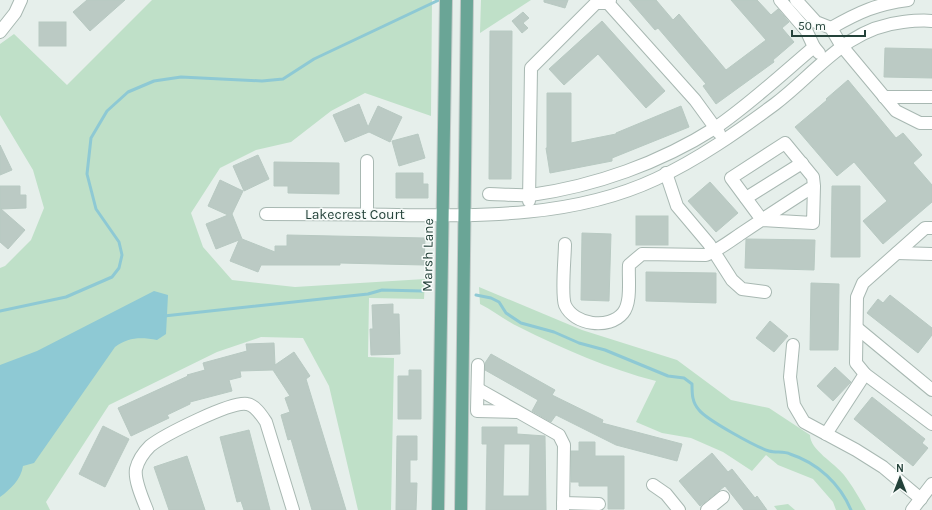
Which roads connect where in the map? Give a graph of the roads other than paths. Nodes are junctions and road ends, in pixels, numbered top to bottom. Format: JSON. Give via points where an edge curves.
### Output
{"nodes":[{"id":1,"x":21,"y":0,"type":"edge"},
{"id":2,"x":446,"y":0,"type":"edge"},
{"id":3,"x":467,"y":0,"type":"edge"},
{"id":4,"x":780,"y":0,"type":"edge"},
{"id":5,"x":796,"y":0,"type":"edge"},
{"id":6,"x":908,"y":0,"type":"edge"},
{"id":7,"x":609,"y":1,"type":"edge"},
{"id":8,"x":596,"y":2,"type":"edge"},
{"id":9,"x":883,"y":2,"type":"edge"},
{"id":10,"x":932,"y":21,"type":"edge"},
{"id":11,"x":888,"y":24,"type":"junction"},
{"id":12,"x":831,"y":28,"type":"junction"},
{"id":13,"x":0,"y":32,"type":"edge"},
{"id":14,"x":841,"y":46,"type":"junction"},
{"id":15,"x":814,"y":47,"type":"junction"},
{"id":16,"x":825,"y":60,"type":"junction"},
{"id":17,"x":884,"y":97,"type":"junction"},
{"id":18,"x":932,"y":97,"type":"edge"},
{"id":19,"x":932,"y":123,"type":"edge"},
{"id":20,"x":715,"y":127,"type":"junction"},
{"id":21,"x":724,"y":140,"type":"junction"},
{"id":22,"x":367,"y":161,"type":"dead end"},
{"id":23,"x":802,"y":163,"type":"junction"},
{"id":24,"x":666,"y":173,"type":"junction"},
{"id":25,"x":814,"y":186,"type":"junction"},
{"id":26,"x":488,"y":194,"type":"dead end"},
{"id":27,"x":530,"y":195,"type":"junction"},
{"id":28,"x":746,"y":198,"type":"junction"},
{"id":29,"x":529,"y":212,"type":"junction"},
{"id":30,"x":266,"y":214,"type":"dead end"},
{"id":31,"x":367,"y":214,"type":"junction"},
{"id":32,"x":443,"y":215,"type":"junction"},
{"id":33,"x":464,"y":215,"type":"junction"},
{"id":34,"x":762,"y":220,"type":"junction"},
{"id":35,"x":932,"y":228,"type":"edge"},
{"id":36,"x":565,"y":244,"type":"dead end"},
{"id":37,"x":714,"y":252,"type":"junction"},
{"id":38,"x":897,"y":254,"type":"junction"},
{"id":39,"x":932,"y":254,"type":"edge"},
{"id":40,"x":765,"y":292,"type":"dead end"},
{"id":41,"x":856,"y":328,"type":"junction"},
{"id":42,"x":793,"y":345,"type":"dead end"},
{"id":43,"x":478,"y":365,"type":"dead end"},
{"id":44,"x":865,"y":374,"type":"junction"},
{"id":45,"x":478,"y":389,"type":"junction"},
{"id":46,"x":932,"y":390,"type":"edge"},
{"id":47,"x":518,"y":412,"type":"junction"},
{"id":48,"x":932,"y":424,"type":"edge"},
{"id":49,"x":826,"y":434,"type":"junction"},
{"id":50,"x":932,"y":484,"type":"edge"},
{"id":51,"x":653,"y":485,"type":"dead end"},
{"id":52,"x":722,"y":497,"type":"dead end"},
{"id":53,"x":921,"y":499,"type":"junction"},
{"id":54,"x":599,"y":504,"type":"dead end"},
{"id":55,"x":563,"y":506,"type":"edge"},
{"id":56,"x":147,"y":510,"type":"edge"},
{"id":57,"x":293,"y":510,"type":"edge"},
{"id":58,"x":438,"y":510,"type":"edge"},
{"id":59,"x":461,"y":510,"type":"edge"},
{"id":60,"x":679,"y":510,"type":"edge"},
{"id":61,"x":707,"y":510,"type":"edge"},
{"id":62,"x":912,"y":510,"type":"edge"}],
"edges":[{"from":1,"to":13,"type":"street","via":[[15,13]]},
{"from":2,"to":32,"type":"main road","name":"Marsh Lane"},
{"from":3,"to":33,"type":"main road"},
{"from":4,"to":15,"type":"street","via":[[806,30]]},
{"from":5,"to":12,"type":"street","via":[[816,22]]},
{"from":6,"to":9,"type":"street"},
{"from":7,"to":8,"type":"street"},
{"from":7,"to":20,"type":"street","via":[[695,100]]},
{"from":8,"to":27,"type":"street","via":[[531,68]]},
{"from":9,"to":11,"type":"street"},
{"from":9,"to":12,"type":"street"},
{"from":10,"to":11,"type":"street","name":"Lakecrest Court"},
{"from":11,"to":14,"type":"street","name":"Lakecrest Court","via":[[859,35]]},
{"from":12,"to":14,"type":"street"},
{"from":14,"to":16,"type":"street","name":"Lakecrest Court"},
{"from":14,"to":17,"type":"street"},
{"from":15,"to":16,"type":"street"},
{"from":15,"to":20,"type":"street"},
{"from":16,"to":21,"type":"street","name":"Lakecrest Court","via":[[776,102]]},
{"from":17,"to":18,"type":"street"},
{"from":17,"to":19,"type":"street","via":[[896,111],[920,123]]},
{"from":20,"to":21,"type":"street"},
{"from":20,"to":27,"type":"street","via":[[656,159],[616,175]]},
{"from":21,"to":24,"type":"street","name":"Lakecrest Court"},
{"from":22,"to":31,"type":"street"},
{"from":23,"to":25,"type":"street","via":[[813,177]]},
{"from":23,"to":28,"type":"street"},
{"from":23,"to":28,"type":"street","via":[[785,143],[731,178]]},
{"from":24,"to":29,"type":"street","name":"Lakecrest Court","via":[[607,197]]},
{"from":24,"to":37,"type":"street","via":[[676,206]]},
{"from":25,"to":34,"type":"street"},
{"from":25,"to":34,"type":"street","via":[[813,223]]},
{"from":26,"to":27,"type":"street"},
{"from":27,"to":29,"type":"street"},
{"from":28,"to":34,"type":"street"},
{"from":29,"to":33,"type":"street","name":"Lakecrest Court"},
{"from":30,"to":31,"type":"street","name":"Lakecrest Court"},
{"from":31,"to":32,"type":"street","name":"Lakecrest Court"},
{"from":32,"to":33,"type":"street","name":"Lakecrest Court"},
{"from":32,"to":58,"type":"main road","name":"Marsh Lane"},
{"from":33,"to":59,"type":"main road"},
{"from":34,"to":37,"type":"street"},
{"from":35,"to":38,"type":"street","via":[[925,228]]},
{"from":36,"to":37,"type":"street","via":[[564,303],[570,314],[582,321],[598,323],[613,320],[623,313],[628,303],[629,265],[642,254],[706,255]]},
{"from":37,"to":40,"type":"street","via":[[732,280],[742,289]]},
{"from":38,"to":39,"type":"street"},
{"from":38,"to":41,"type":"street","via":[[863,283],[857,296]]},
{"from":41,"to":44,"type":"street","via":[[856,363]]},
{"from":41,"to":46,"type":"street"},
{"from":42,"to":49,"type":"street","via":[[790,377],[794,405],[804,422]]},
{"from":43,"to":45,"type":"street"},
{"from":44,"to":48,"type":"street"},
{"from":44,"to":49,"type":"street"},
{"from":45,"to":47,"type":"street"},
{"from":45,"to":47,"type":"street","via":[[477,411]]},
{"from":47,"to":55,"type":"street","via":[[559,435],[564,445]]},
{"from":49,"to":53,"type":"street","via":[[883,468]]},
{"from":50,"to":53,"type":"street"},
{"from":51,"to":60,"type":"street","via":[[666,494]]},
{"from":52,"to":61,"type":"street"},
{"from":53,"to":62,"type":"street"},
{"from":54,"to":55,"type":"street"},
{"from":56,"to":57,"type":"street","via":[[136,471],[140,458],[149,447],[191,424],[241,404],[248,404],[261,414],[266,422]]}]}
